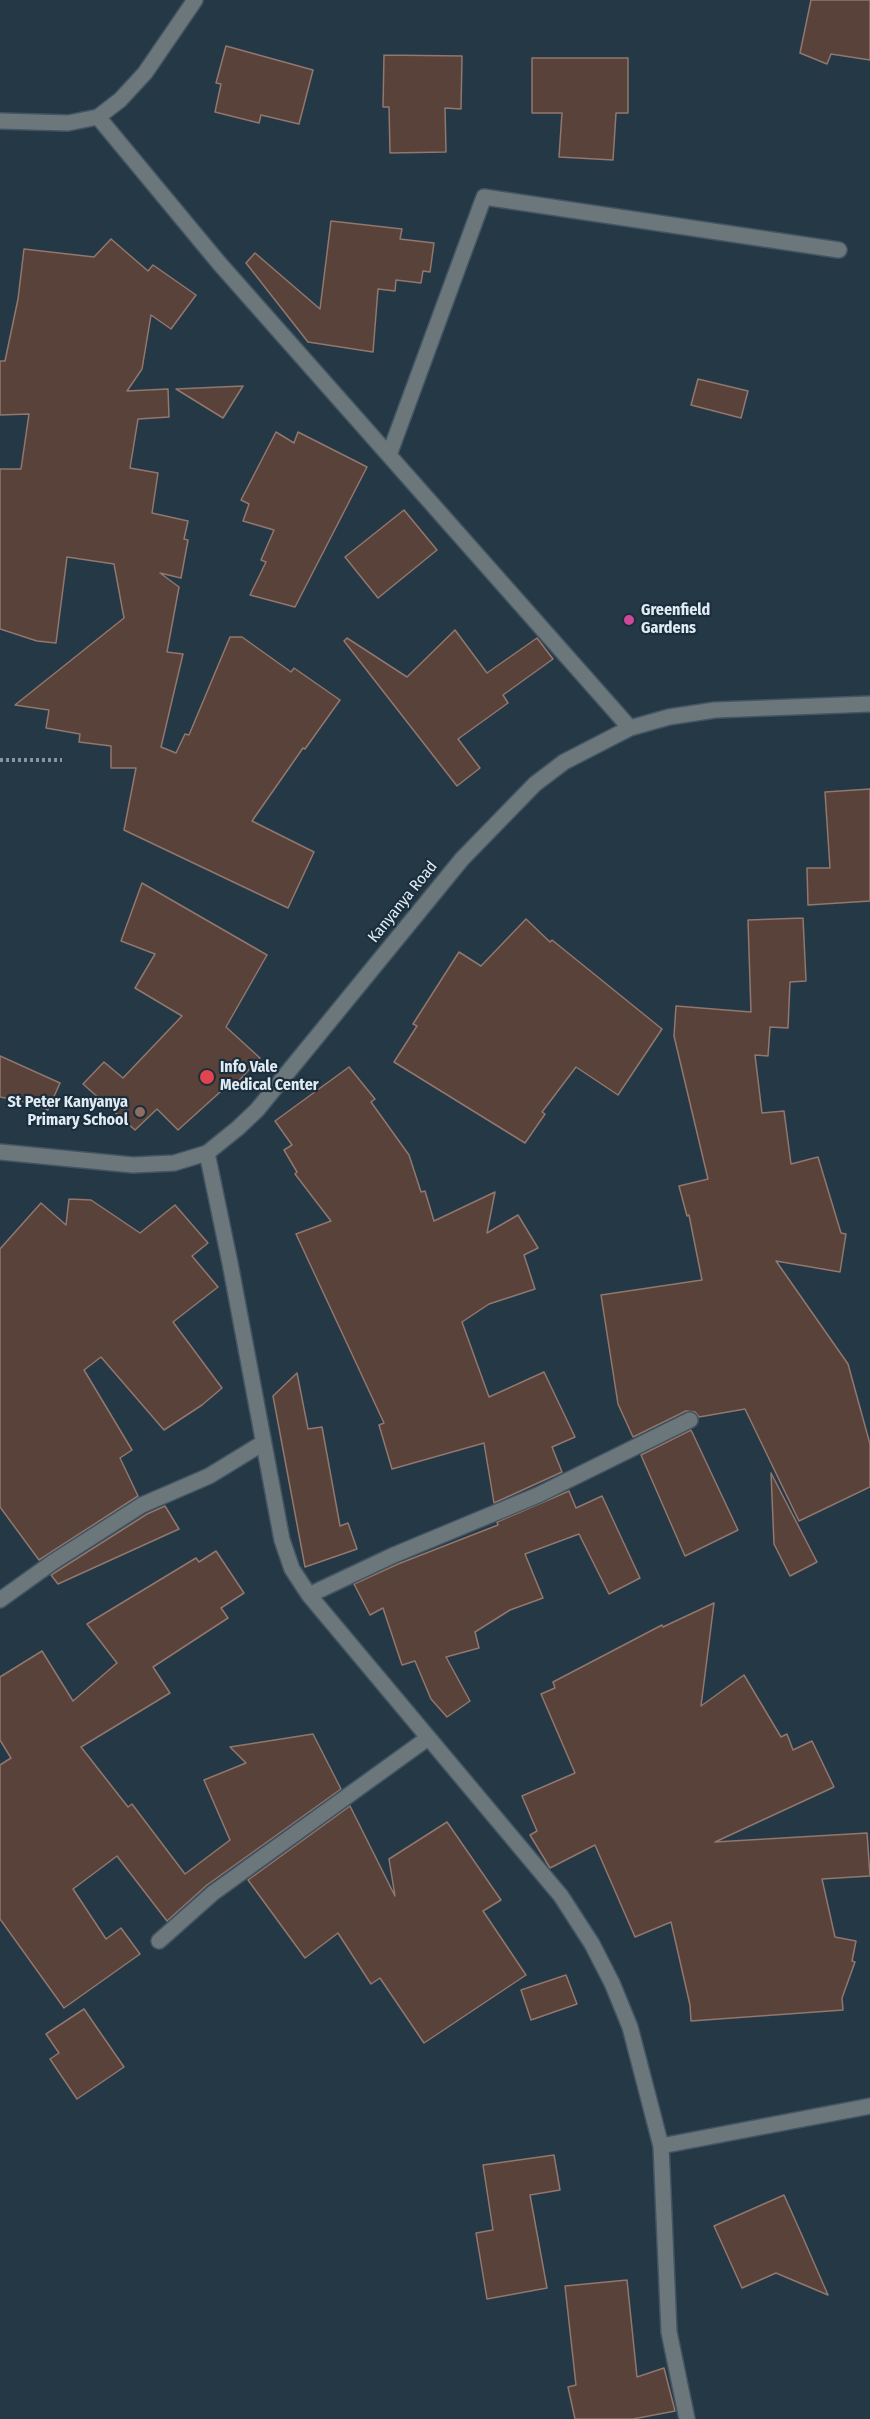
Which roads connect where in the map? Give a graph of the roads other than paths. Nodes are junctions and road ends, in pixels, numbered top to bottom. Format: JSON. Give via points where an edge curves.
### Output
{"nodes":[{"id":1,"x":195,"y":0,"type":"edge"},
{"id":2,"x":98,"y":117,"type":"junction"},
{"id":3,"x":0,"y":121,"type":"edge"},
{"id":4,"x":839,"y":250,"type":"dead end"},
{"id":5,"x":389,"y":455,"type":"junction"},
{"id":6,"x":870,"y":704,"type":"edge"},
{"id":7,"x":630,"y":728,"type":"junction"},
{"id":8,"x":0,"y":1152,"type":"edge"},
{"id":9,"x":207,"y":1152,"type":"junction"},
{"id":10,"x":690,"y":1420,"type":"dead end"},
{"id":11,"x":263,"y":1443,"type":"junction"},
{"id":12,"x":309,"y":1595,"type":"junction"},
{"id":13,"x":0,"y":1600,"type":"edge"},
{"id":14,"x":429,"y":1738,"type":"junction"},
{"id":15,"x":159,"y":1941,"type":"dead end"},
{"id":16,"x":870,"y":2106,"type":"edge"},
{"id":17,"x":661,"y":2146,"type":"junction"},
{"id":18,"x":687,"y":2419,"type":"edge"}],
"edges":[{"from":1,"to":2,"type":"street","via":[[145,73]]},
{"from":2,"to":3,"type":"street","via":[[68,123]]},
{"from":2,"to":5,"type":"street"},
{"from":4,"to":5,"type":"street","via":[[484,197]]},
{"from":5,"to":7,"type":"street"},
{"from":6,"to":7,"type":"street","name":"Kanyanya Road","via":[[715,710]]},
{"from":7,"to":9,"type":"street","name":"Kanyanya Road","via":[[564,762],[536,784],[462,859],[257,1110]]},
{"from":8,"to":9,"type":"street","name":"Kanyanya Road","via":[[134,1166],[174,1163]]},
{"from":9,"to":11,"type":"street"},
{"from":10,"to":12,"type":"street","via":[[538,1495]]},
{"from":11,"to":12,"type":"street","via":[[282,1540],[292,1569]]},
{"from":11,"to":13,"type":"street","via":[[209,1476],[142,1505]]},
{"from":12,"to":14,"type":"street"},
{"from":14,"to":15,"type":"street","via":[[213,1893]]},
{"from":14,"to":17,"type":"street","via":[[561,1896],[592,1944],[630,2027]]},
{"from":16,"to":17,"type":"street"},
{"from":17,"to":18,"type":"street","via":[[669,2332]]}]}
